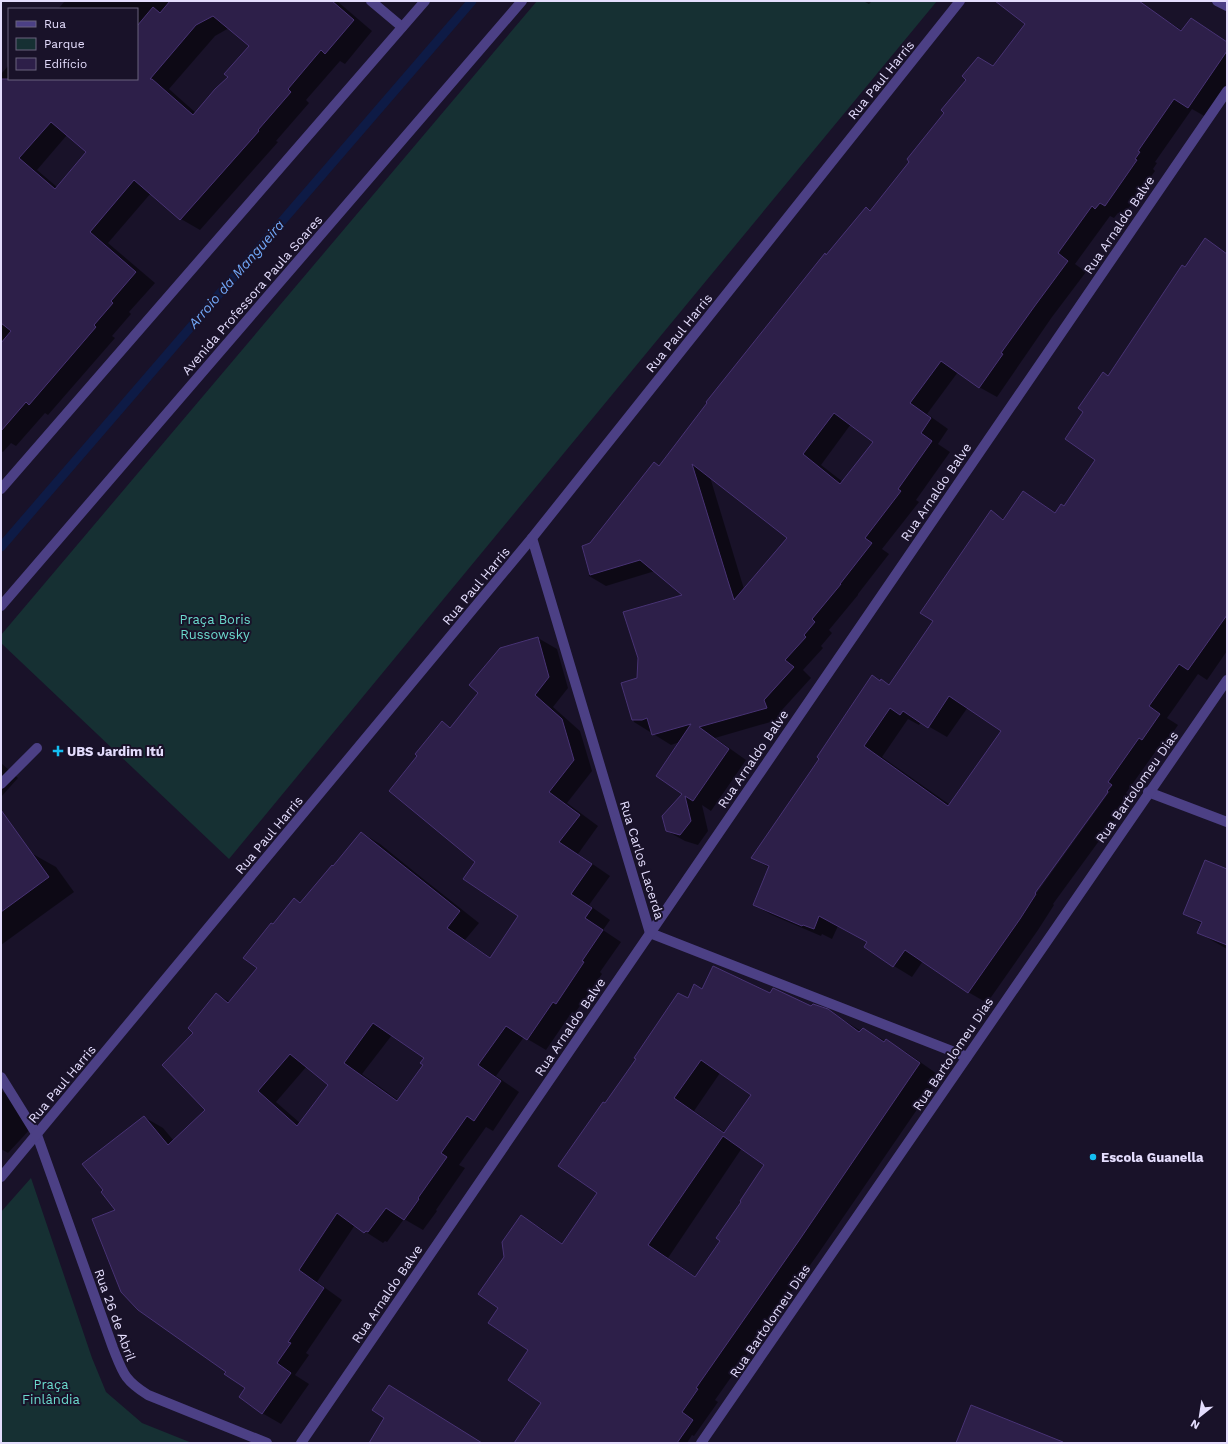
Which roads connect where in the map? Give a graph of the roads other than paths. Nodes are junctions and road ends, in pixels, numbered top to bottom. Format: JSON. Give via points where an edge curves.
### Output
{"nodes":[{"id":1,"x":371,"y":1,"type":"edge"},
{"id":2,"x":425,"y":1,"type":"edge"},
{"id":3,"x":522,"y":1,"type":"edge"},
{"id":4,"x":960,"y":1,"type":"edge"},
{"id":5,"x":1218,"y":1,"type":"edge"},
{"id":6,"x":1227,"y":6,"type":"edge"},
{"id":7,"x":402,"y":27,"type":"junction"},
{"id":8,"x":1227,"y":91,"type":"edge"},
{"id":9,"x":1,"y":489,"type":"edge"},
{"id":10,"x":532,"y":538,"type":"junction"},
{"id":11,"x":1,"y":606,"type":"edge"},
{"id":12,"x":1227,"y":680,"type":"edge"},
{"id":13,"x":37,"y":748,"type":"dead end"},
{"id":14,"x":1,"y":784,"type":"edge"},
{"id":15,"x":1148,"y":792,"type":"junction"},
{"id":16,"x":1227,"y":822,"type":"edge"},
{"id":17,"x":650,"y":933,"type":"junction"},
{"id":18,"x":967,"y":1057,"type":"junction"},
{"id":19,"x":1,"y":1077,"type":"edge"},
{"id":20,"x":37,"y":1135,"type":"junction"},
{"id":21,"x":1,"y":1177,"type":"edge"},
{"id":22,"x":267,"y":1443,"type":"edge"},
{"id":23,"x":301,"y":1443,"type":"edge"},
{"id":24,"x":702,"y":1443,"type":"edge"}],
"edges":[{"from":1,"to":7,"type":"street"},
{"from":2,"to":7,"type":"street"},
{"from":3,"to":11,"type":"street","name":"Avenida Professora Paula Soares"},
{"from":4,"to":10,"type":"street","name":"Rua Paul Harris"},
{"from":5,"to":6,"type":"street"},
{"from":7,"to":9,"type":"street"},
{"from":8,"to":17,"type":"street","name":"Rua Arnaldo Balve"},
{"from":10,"to":17,"type":"street","name":"Rua Carlos Lacerda"},
{"from":10,"to":20,"type":"street","name":"Rua Paul Harris"},
{"from":12,"to":15,"type":"street","name":"Rua Bartolomeu Dias"},
{"from":13,"to":14,"type":"street"},
{"from":15,"to":16,"type":"street"},
{"from":15,"to":18,"type":"street","name":"Rua Bartolomeu Dias"},
{"from":17,"to":18,"type":"street","name":"Rua Carlos Lacerda"},
{"from":17,"to":23,"type":"street","name":"Rua Arnaldo Balve"},
{"from":18,"to":24,"type":"street","name":"Rua Bartolomeu Dias"},
{"from":19,"to":20,"type":"street","name":"Rua 26 de Abril"},
{"from":20,"to":21,"type":"street","name":"Rua Paul Harris"},
{"from":20,"to":22,"type":"street","name":"Rua 26 de Abril","via":[[123,1374],[134,1387],[148,1395]]}]}
